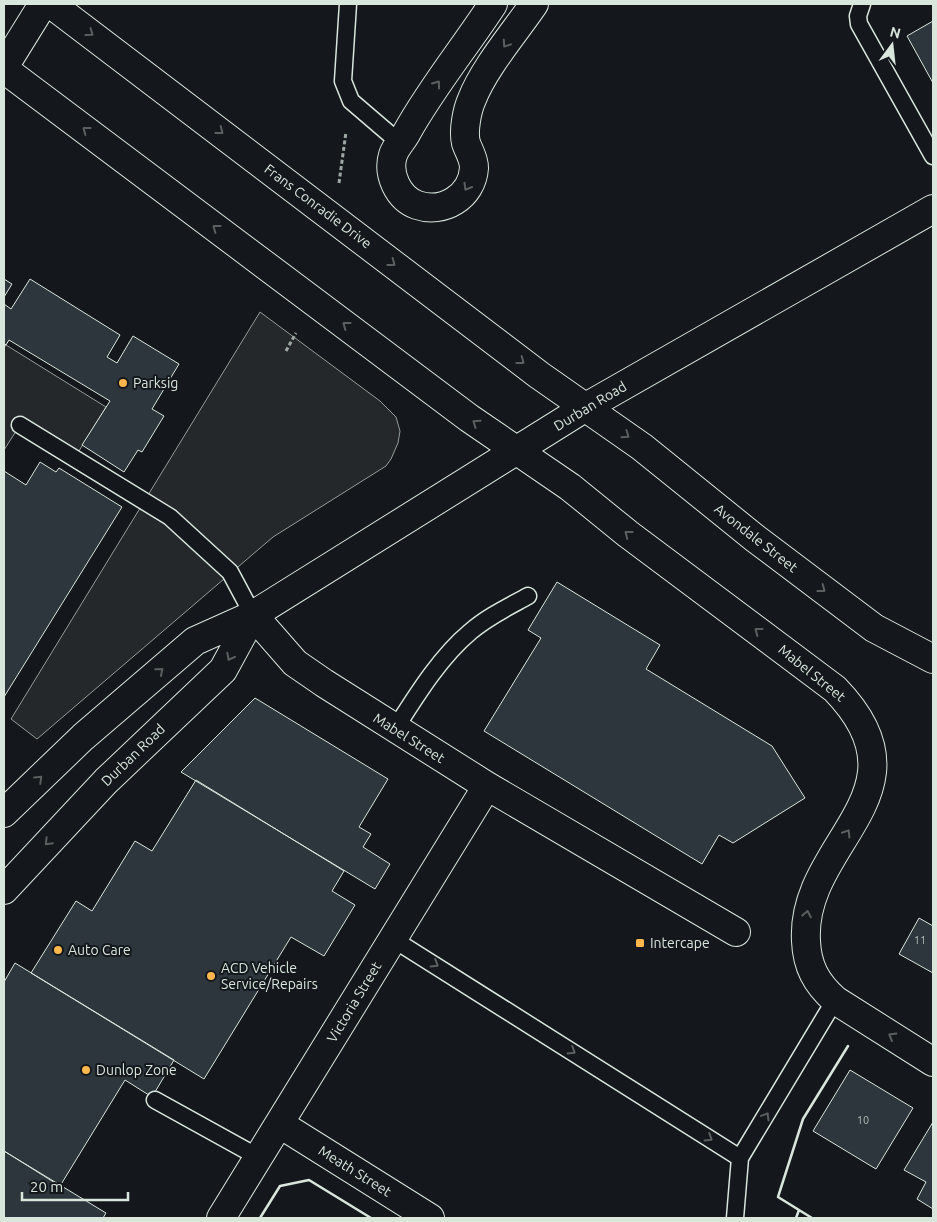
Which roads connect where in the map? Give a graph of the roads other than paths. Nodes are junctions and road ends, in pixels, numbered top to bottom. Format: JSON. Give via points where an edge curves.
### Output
{"nodes":[{"id":1,"x":43,"y":4,"type":"edge"},
{"id":2,"x":51,"y":4,"type":"edge"},
{"id":3,"x":348,"y":4,"type":"edge"},
{"id":4,"x":494,"y":4,"type":"edge"},
{"id":5,"x":534,"y":4,"type":"edge"},
{"id":6,"x":862,"y":4,"type":"edge"},
{"id":7,"x":4,"y":68,"type":"edge"},
{"id":8,"x":400,"y":143,"type":"junction"},
{"id":9,"x":933,"y":156,"type":"edge"},
{"id":10,"x":933,"y":210,"type":"edge"},
{"id":11,"x":586,"y":407,"type":"junction"},
{"id":12,"x":20,"y":425,"type":"dead end"},
{"id":13,"x":516,"y":451,"type":"junction"},
{"id":14,"x":528,"y":596,"type":"dead end"},
{"id":15,"x":253,"y":615,"type":"junction"},
{"id":16,"x":933,"y":659,"type":"edge"},
{"id":17,"x":395,"y":729,"type":"junction"},
{"id":18,"x":487,"y":786,"type":"junction"},
{"id":19,"x":4,"y":813,"type":"edge"},
{"id":20,"x":4,"y":890,"type":"edge"},
{"id":21,"x":736,"y":932,"type":"dead end"},
{"id":22,"x":393,"y":939,"type":"junction"},
{"id":23,"x":835,"y":1000,"type":"junction"},
{"id":24,"x":933,"y":1062,"type":"edge"},
{"id":25,"x":155,"y":1100,"type":"dead end"},
{"id":26,"x":280,"y":1124,"type":"junction"},
{"id":27,"x":258,"y":1157,"type":"junction"},
{"id":28,"x":740,"y":1158,"type":"junction"},
{"id":29,"x":221,"y":1218,"type":"edge"},
{"id":30,"x":430,"y":1218,"type":"edge"},
{"id":31,"x":735,"y":1218,"type":"edge"}],
"edges":[{"from":1,"to":7,"type":"street"},
{"from":2,"to":11,"type":"street","name":"Frans Conradie Drive","one_way":true,"via":[[539,375]]},
{"from":3,"to":8,"type":"lane","via":[[343,82],[351,101]]},
{"from":8,"to":4,"type":"street","one_way":true,"via":[[420,108]]},
{"from":5,"to":8,"type":"street","one_way":true,"via":[[477,87],[468,108],[466,142],[474,166],[470,185],[462,196],[438,208],[424,207],[406,198],[394,182],[392,169],[393,155]]},
{"from":6,"to":9,"type":"lane","via":[[859,24]]},
{"from":13,"to":7,"type":"street","one_way":true},
{"from":10,"to":11,"type":"street","name":"Durban Road"},
{"from":11,"to":13,"type":"street","name":"Durban Road"},
{"from":11,"to":16,"type":"street","name":"Avondale Street","one_way":true,"via":[[874,628]]},
{"from":12,"to":15,"type":"lane","via":[[170,518],[230,572]]},
{"from":13,"to":15,"type":"street","name":"Durban Road"},
{"from":23,"to":13,"type":"street","name":"Mabel Street","one_way":true,"via":[[822,988],[808,961],[806,917],[822,875],[866,797],[872,761],[861,721],[835,689],[628,534],[570,486]]},
{"from":14,"to":17,"type":"lane","via":[[495,613],[469,633],[447,657]]},
{"from":15,"to":17,"type":"street","name":"Mabel Street","via":[[294,663]]},
{"from":19,"to":15,"type":"street","name":"Durban Road","one_way":true,"via":[[83,737],[195,642]]},
{"from":15,"to":20,"type":"street","name":"Durban Road","one_way":true,"via":[[223,670],[106,781]]},
{"from":17,"to":18,"type":"street","name":"Mabel Street"},
{"from":18,"to":21,"type":"street","name":"Mabel Street"},
{"from":18,"to":22,"type":"street","name":"Victoria Street"},
{"from":22,"to":26,"type":"street","name":"Victoria Street"},
{"from":22,"to":28,"type":"lane","one_way":true},
{"from":24,"to":23,"type":"street","name":"Mabel Street","one_way":true},
{"from":28,"to":23,"type":"lane","one_way":true},
{"from":25,"to":27,"type":"lane"},
{"from":26,"to":27,"type":"street","name":"Victoria Street"},
{"from":26,"to":30,"type":"street","name":"Meath Street"},
{"from":27,"to":29,"type":"street","name":"Victoria Street"},
{"from":28,"to":31,"type":"lane"}]}
